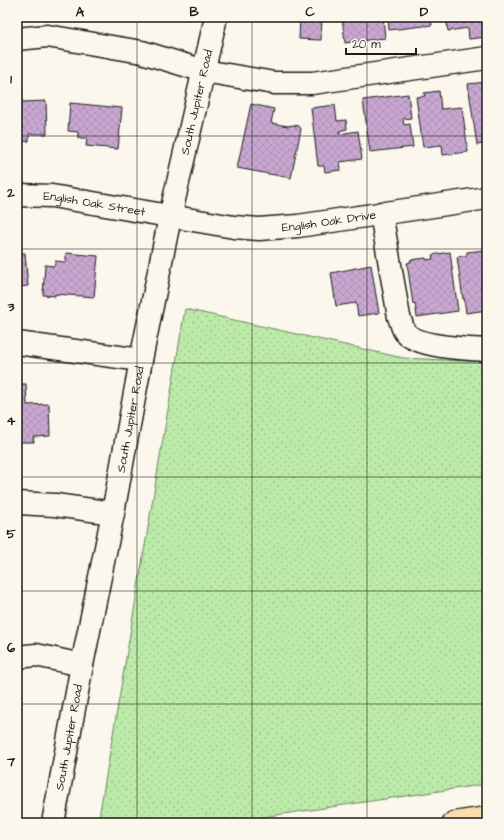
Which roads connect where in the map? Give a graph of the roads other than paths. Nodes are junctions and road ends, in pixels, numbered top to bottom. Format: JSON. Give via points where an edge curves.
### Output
{"nodes":[{"id":1,"x":216,"y":17,"type":"edge"},
{"id":2,"x":17,"y":39,"type":"edge"},
{"id":3,"x":487,"y":58,"type":"edge"},
{"id":4,"x":204,"y":71,"type":"junction"},
{"id":5,"x":17,"y":195,"type":"edge"},
{"id":6,"x":487,"y":198,"type":"edge"},
{"id":7,"x":382,"y":213,"type":"junction"},
{"id":8,"x":170,"y":217,"type":"junction"},
{"id":9,"x":17,"y":343,"type":"edge"},
{"id":10,"x":487,"y":350,"type":"edge"},
{"id":11,"x":141,"y":360,"type":"junction"},
{"id":12,"x":17,"y":503,"type":"edge"},
{"id":13,"x":113,"y":513,"type":"junction"},
{"id":14,"x":17,"y":657,"type":"edge"},
{"id":15,"x":82,"y":666,"type":"junction"},
{"id":16,"x":487,"y":818,"type":"edge"},
{"id":17,"x":53,"y":823,"type":"edge"},
{"id":18,"x":454,"y":823,"type":"edge"}],
"edges":[{"from":1,"to":4,"type":"street","name":"South Jupiter Road"},
{"from":2,"to":4,"type":"street","via":[[47,36],[142,52]]},
{"from":3,"to":4,"type":"street","via":[[312,83],[274,82]]},
{"from":4,"to":8,"type":"street","name":"South Jupiter Road"},
{"from":5,"to":8,"type":"street","name":"English Oak Street","via":[[52,196]]},
{"from":6,"to":7,"type":"street","name":"English Oak Drive"},
{"from":7,"to":8,"type":"street","name":"English Oak Drive","via":[[298,226],[259,229]]},
{"from":7,"to":10,"type":"street","via":[[399,317],[405,332],[416,339],[452,348]]},
{"from":8,"to":11,"type":"street","name":"South Jupiter Road"},
{"from":9,"to":11,"type":"street"},
{"from":11,"to":13,"type":"street","name":"South Jupiter Road"},
{"from":12,"to":13,"type":"street"},
{"from":13,"to":15,"type":"street","name":"South Jupiter Road"},
{"from":14,"to":15,"type":"street","via":[[36,655]]},
{"from":15,"to":17,"type":"street","name":"South Jupiter Road"},
{"from":16,"to":18,"type":"main road"}]}
